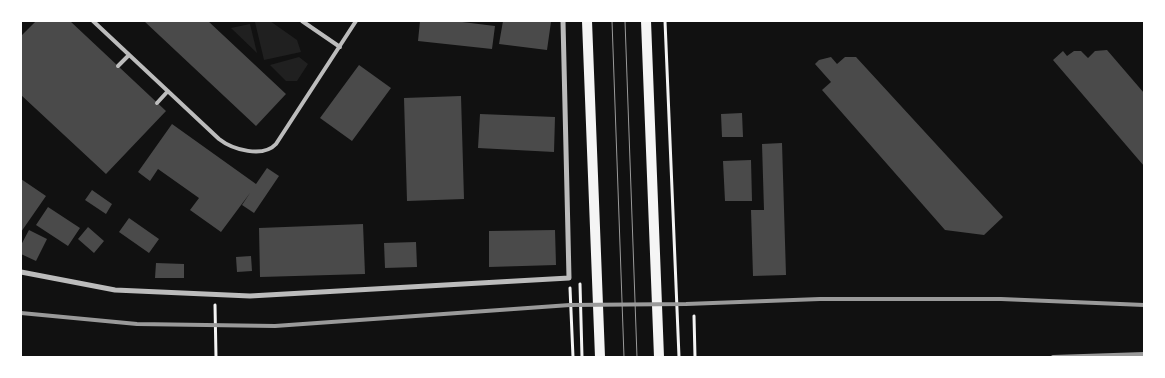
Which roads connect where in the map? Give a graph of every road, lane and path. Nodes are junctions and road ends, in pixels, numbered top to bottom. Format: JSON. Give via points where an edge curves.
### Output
{"nodes":[{"id":1,"x":93,"y":21,"type":"edge"},
{"id":2,"x":302,"y":21,"type":"edge"},
{"id":3,"x":356,"y":21,"type":"edge"},
{"id":4,"x":563,"y":21,"type":"edge"},
{"id":5,"x":587,"y":21,"type":"edge"},
{"id":6,"x":646,"y":21,"type":"edge"},
{"id":7,"x":665,"y":21,"type":"edge"},
{"id":8,"x":340,"y":47,"type":"junction"},
{"id":9,"x":129,"y":55,"type":"junction"},
{"id":10,"x":118,"y":66,"type":"dead end"},
{"id":11,"x":168,"y":91,"type":"junction"},
{"id":12,"x":157,"y":103,"type":"dead end"},
{"id":13,"x":21,"y":272,"type":"edge"},
{"id":14,"x":569,"y":278,"type":"junction"},
{"id":15,"x":215,"y":294,"type":"junction"},
{"id":16,"x":694,"y":316,"type":"dead end"},
{"id":17,"x":216,"y":357,"type":"edge"},
{"id":18,"x":573,"y":357,"type":"edge"},
{"id":19,"x":600,"y":357,"type":"edge"},
{"id":20,"x":659,"y":357,"type":"edge"},
{"id":21,"x":679,"y":357,"type":"edge"},
{"id":22,"x":695,"y":357,"type":"edge"}],
"edges":[{"from":1,"to":9,"type":"lane"},
{"from":2,"to":8,"type":"lane"},
{"from":3,"to":8,"type":"lane"},
{"from":4,"to":14,"type":"street"},
{"from":5,"to":19,"type":"main road"},
{"from":6,"to":20,"type":"main road"},
{"from":7,"to":21,"type":"path"},
{"from":8,"to":11,"type":"lane","via":[[276,144],[265,151],[225,143]]},
{"from":9,"to":10,"type":"lane"},
{"from":9,"to":11,"type":"lane"},
{"from":11,"to":12,"type":"lane"},
{"from":13,"to":15,"type":"street","via":[[115,290]]},
{"from":14,"to":15,"type":"street","via":[[250,296]]},
{"from":14,"to":18,"type":"path"},
{"from":15,"to":17,"type":"path"},
{"from":16,"to":22,"type":"path"}]}
